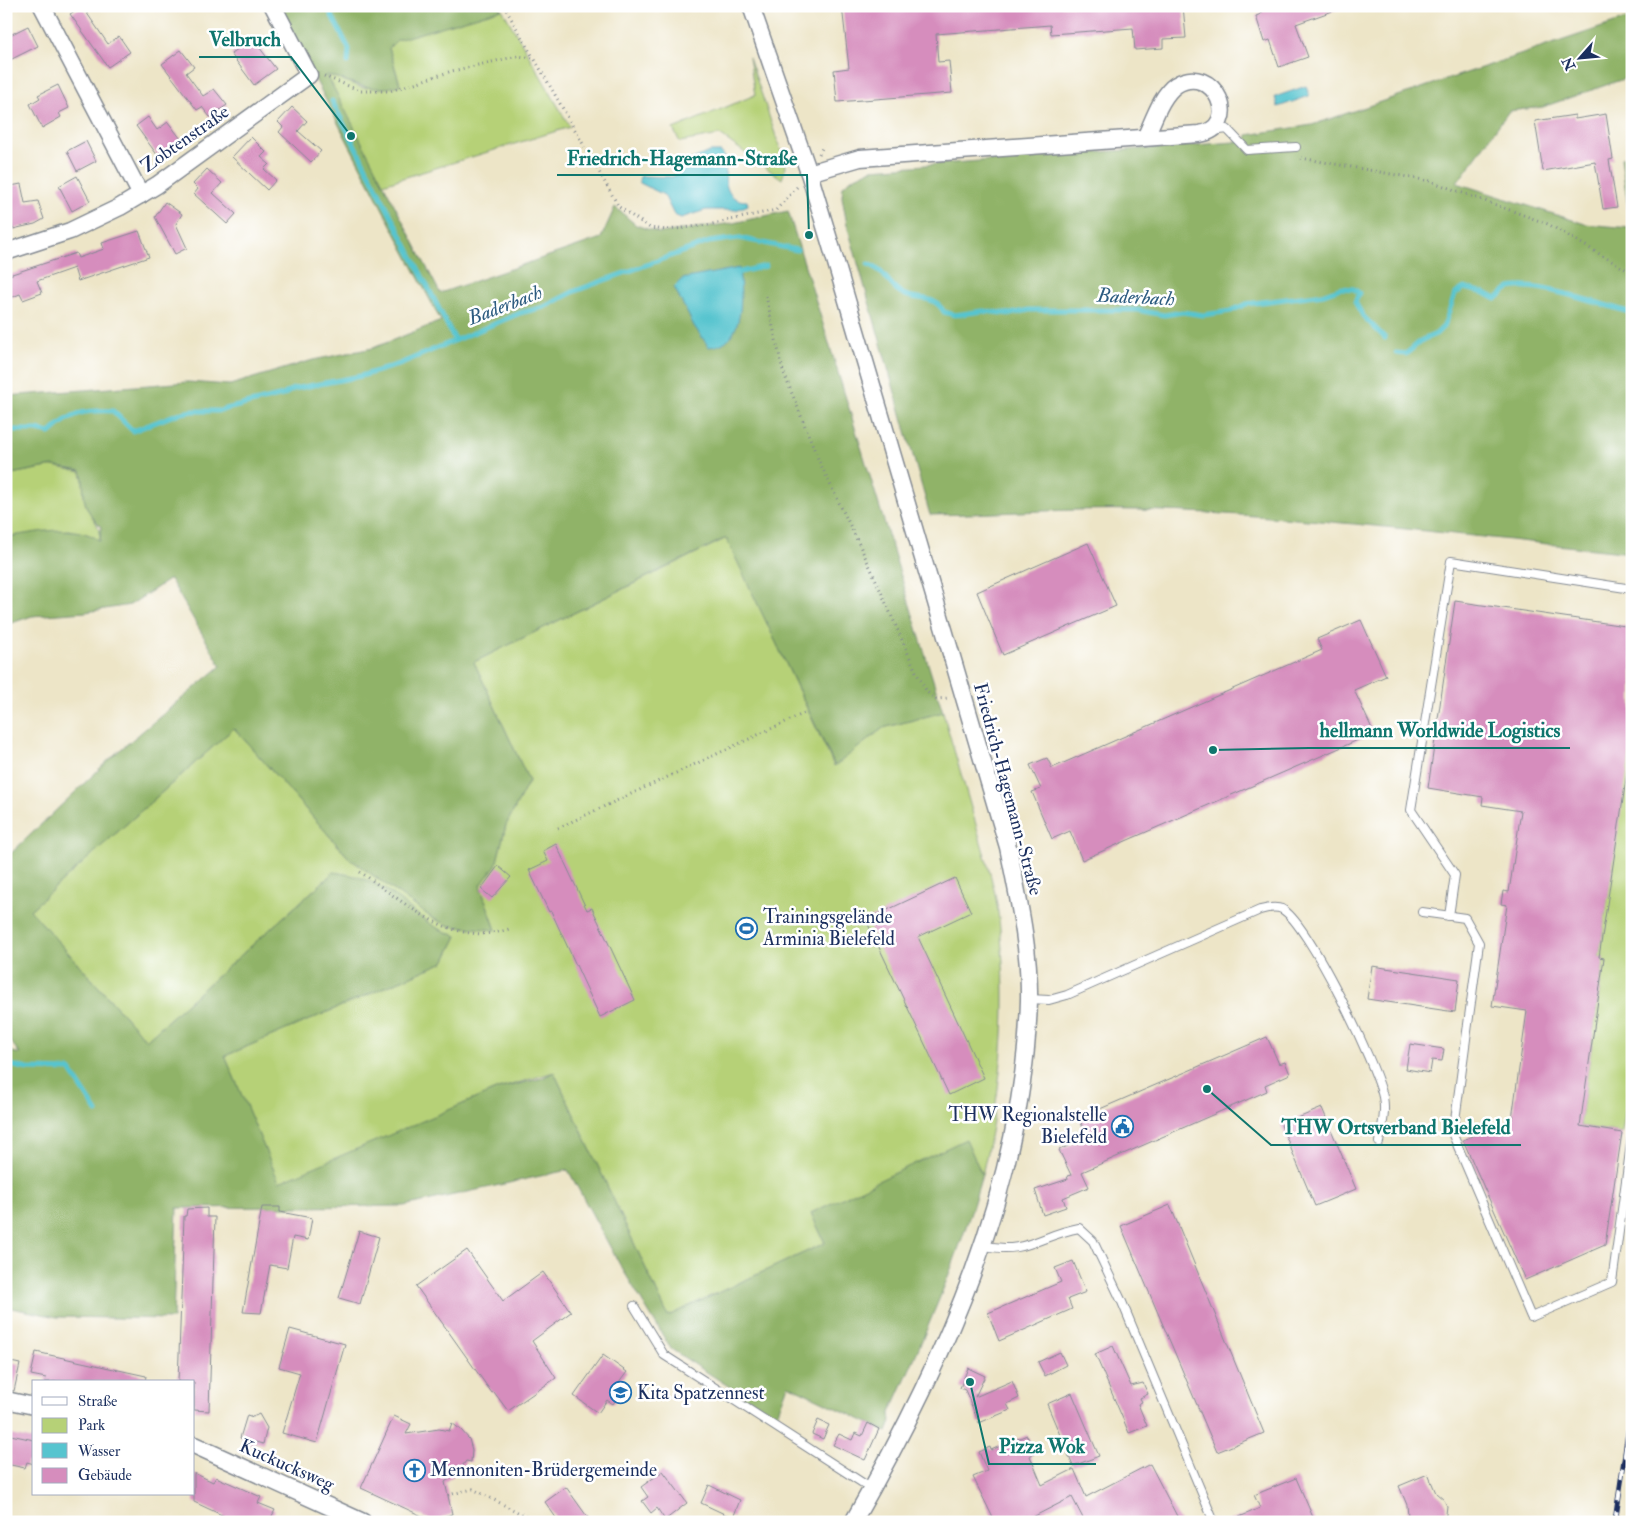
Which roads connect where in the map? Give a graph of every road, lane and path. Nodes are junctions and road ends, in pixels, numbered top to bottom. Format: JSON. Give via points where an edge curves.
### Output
{"nodes":[{"id":1,"x":42,"y":6,"type":"edge"},
{"id":2,"x":273,"y":6,"type":"edge"},
{"id":3,"x":504,"y":6,"type":"edge"},
{"id":4,"x":751,"y":6,"type":"edge"},
{"id":5,"x":534,"y":58,"type":"junction"},
{"id":6,"x":309,"y":76,"type":"junction"},
{"id":7,"x":1206,"y":133,"type":"junction"},
{"id":8,"x":1144,"y":138,"type":"junction"},
{"id":9,"x":1296,"y":147,"type":"joint"},
{"id":10,"x":808,"y":173,"type":"junction"},
{"id":11,"x":141,"y":195,"type":"junction"},
{"id":12,"x":6,"y":252,"type":"edge"},
{"id":13,"x":1632,"y":273,"type":"edge"},
{"id":14,"x":766,"y":296,"type":"dead end"},
{"id":15,"x":1632,"y":589,"type":"edge"},
{"id":16,"x":962,"y":693,"type":"junction"},
{"id":17,"x":807,"y":712,"type":"dead end"},
{"id":18,"x":558,"y":828,"type":"dead end"},
{"id":19,"x":360,"y":872,"type":"dead end"},
{"id":20,"x":1422,"y":912,"type":"dead end"},
{"id":21,"x":1449,"y":916,"type":"junction"},
{"id":22,"x":509,"y":929,"type":"dead end"},
{"id":23,"x":1029,"y":999,"type":"junction"},
{"id":24,"x":1632,"y":1137,"type":"edge"},
{"id":25,"x":1379,"y":1142,"type":"dead end"},
{"id":26,"x":982,"y":1245,"type":"junction"},
{"id":27,"x":634,"y":1306,"type":"dead end"},
{"id":28,"x":6,"y":1400,"type":"edge"},
{"id":29,"x":32,"y":1406,"type":"edge"},
{"id":30,"x":195,"y":1446,"type":"edge"},
{"id":31,"x":872,"y":1489,"type":"junction"},
{"id":32,"x":448,"y":1496,"type":"dead end"},
{"id":33,"x":363,"y":1522,"type":"edge"},
{"id":34,"x":536,"y":1522,"type":"edge"},
{"id":35,"x":853,"y":1522,"type":"edge"},
{"id":36,"x":1214,"y":1522,"type":"edge"}],
"edges":[{"from":1,"to":11,"type":"street"},
{"from":2,"to":6,"type":"street"},
{"from":3,"to":5,"type":"path"},
{"from":4,"to":10,"type":"street","name":"Friedrich-Hagemann-Straße"},
{"from":5,"to":6,"type":"path","via":[[518,56],[390,91],[361,91],[325,76]]},
{"from":5,"to":10,"type":"path","via":[[619,207],[650,228],[666,230],[708,225],[776,210]]},
{"from":6,"to":11,"type":"street","name":"Zobtenstraße"},
{"from":7,"to":8,"type":"street"},
{"from":7,"to":8,"type":"street","via":[[1219,121],[1223,112],[1221,102],[1210,86],[1191,81],[1171,90]]},
{"from":7,"to":9,"type":"lane","via":[[1227,129],[1247,150]]},
{"from":8,"to":10,"type":"street","via":[[860,158]]},
{"from":9,"to":13,"type":"path","via":[[1301,158],[1430,182],[1548,224]]},
{"from":10,"to":16,"type":"street","name":"Friedrich-Hagemann-Straße"},
{"from":11,"to":12,"type":"street","name":"Zobtenstraße","via":[[70,231]]},
{"from":14,"to":16,"type":"path","via":[[783,371],[808,434],[917,674],[936,699],[944,700]]},
{"from":15,"to":21,"type":"lane","via":[[1452,561],[1411,810],[1455,875]]},
{"from":16,"to":23,"type":"street","name":"Friedrich-Hagemann-Straße","via":[[1010,856],[1019,902]]},
{"from":17,"to":18,"type":"path"},
{"from":19,"to":22,"type":"path","via":[[432,922],[473,932]]},
{"from":20,"to":21,"type":"lane"},
{"from":21,"to":24,"type":"lane","via":[[1465,918],[1479,943],[1453,1134],[1531,1317],[1612,1282]]},
{"from":23,"to":25,"type":"lane","via":[[1050,1000],[1067,995],[1260,910],[1281,908],[1291,916],[1320,961],[1373,1064],[1383,1098],[1384,1122]]},
{"from":23,"to":26,"type":"street","name":"Friedrich-Hagemann-Straße","via":[[1016,1114],[1008,1155]]},
{"from":26,"to":31,"type":"street","name":"Friedrich-Hagemann-Straße","via":[[941,1350]]},
{"from":26,"to":36,"type":"lane","via":[[1016,1249],[1066,1231],[1079,1228],[1086,1232],[1122,1302]]},
{"from":27,"to":31,"type":"lane","via":[[664,1355]]},
{"from":28,"to":29,"type":"street"},
{"from":30,"to":33,"type":"street","name":"Kuckucksweg"},
{"from":31,"to":35,"type":"street","name":"Friedrich-Hagemann-Straße"},
{"from":32,"to":34,"type":"path","via":[[474,1489]]}]}
